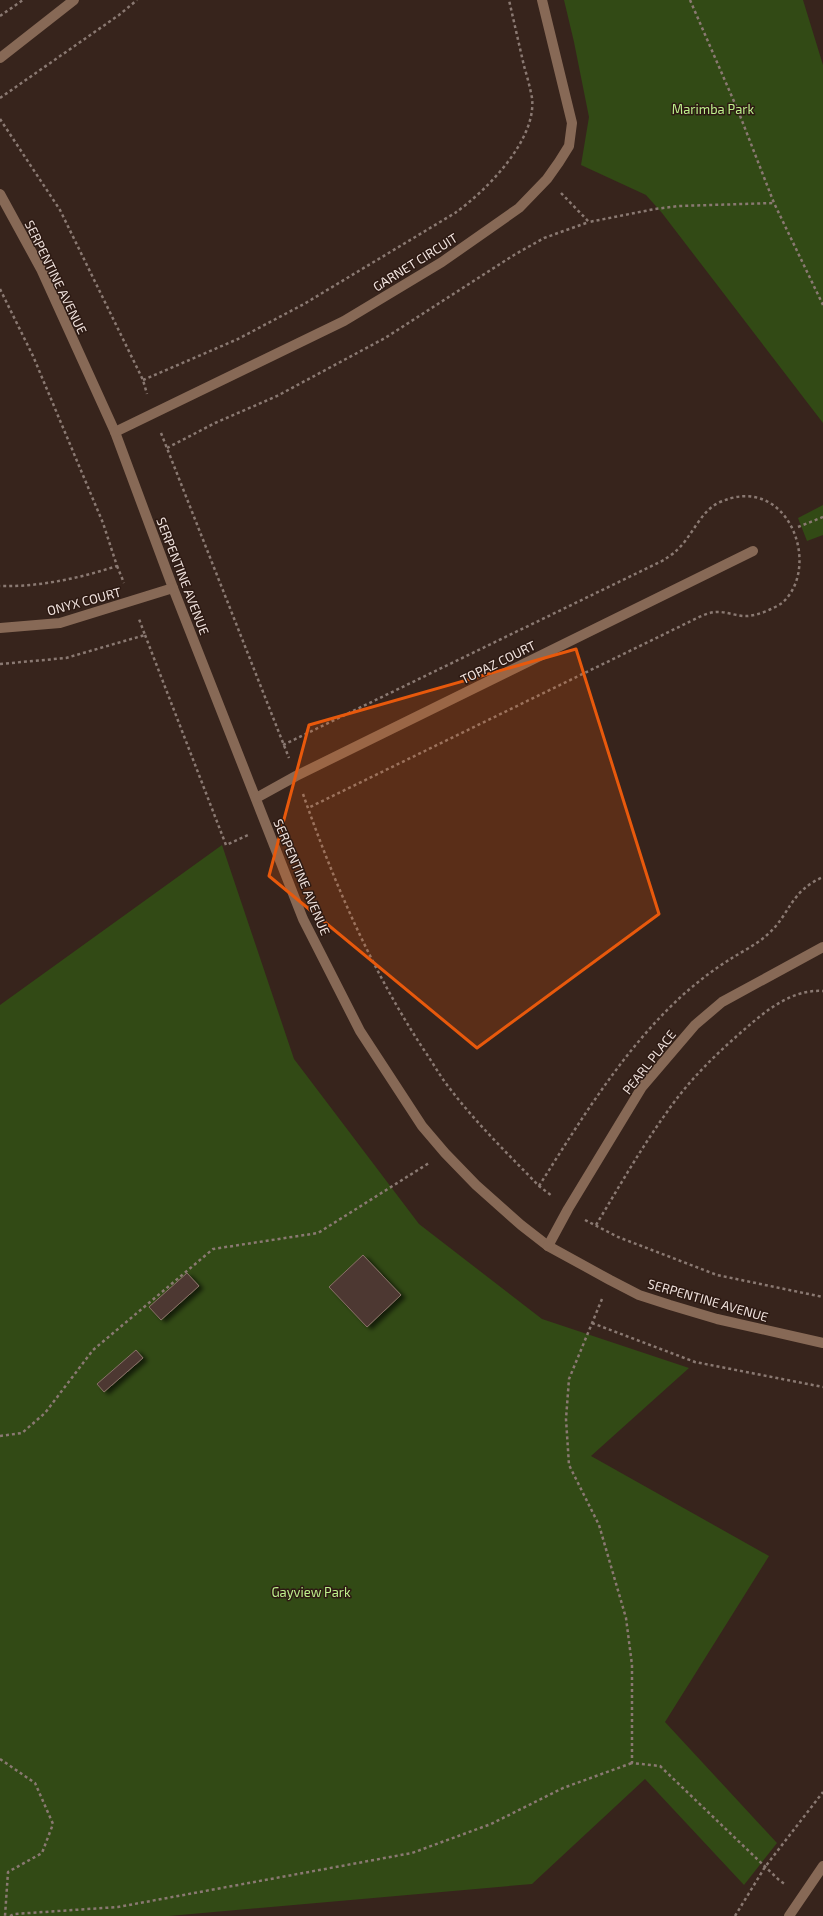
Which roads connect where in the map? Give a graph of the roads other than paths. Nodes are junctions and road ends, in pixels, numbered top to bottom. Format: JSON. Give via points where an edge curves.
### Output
{"nodes":[{"id":1,"x":74,"y":0,"type":"edge"},
{"id":2,"x":542,"y":0,"type":"edge"},
{"id":3,"x":0,"y":58,"type":"edge"},
{"id":4,"x":0,"y":194,"type":"edge"},
{"id":5,"x":115,"y":432,"type":"junction"},
{"id":6,"x":753,"y":551,"type":"dead end"},
{"id":7,"x":173,"y":588,"type":"junction"},
{"id":8,"x":0,"y":628,"type":"edge"},
{"id":9,"x":256,"y":798,"type":"junction"},
{"id":10,"x":823,"y":947,"type":"edge"},
{"id":11,"x":548,"y":1246,"type":"junction"},
{"id":12,"x":823,"y":1343,"type":"edge"},
{"id":13,"x":823,"y":1866,"type":"edge"},
{"id":14,"x":789,"y":1916,"type":"edge"}],
"edges":[{"from":1,"to":3,"type":"street"},
{"from":2,"to":5,"type":"street","name":"GARNET CIRCUIT","via":[[572,123],[569,146],[546,179],[519,208],[442,262],[344,321]]},
{"from":4,"to":5,"type":"street","name":"SERPENTINE AVENUE","via":[[41,269]]},
{"from":5,"to":7,"type":"street","name":"SERPENTINE AVENUE"},
{"from":6,"to":9,"type":"street","name":"TOPAZ COURT"},
{"from":7,"to":8,"type":"street","name":"ONYX COURT","via":[[60,623]]},
{"from":7,"to":9,"type":"street","name":"SERPENTINE AVENUE"},
{"from":9,"to":11,"type":"street","name":"SERPENTINE AVENUE","via":[[303,919],[360,1031],[422,1126],[445,1153],[476,1186]]},
{"from":10,"to":11,"type":"street","name":"PEARL PLACE","via":[[722,1002],[695,1025],[642,1087],[568,1208]]},
{"from":11,"to":12,"type":"street","name":"SERPENTINE AVENUE","via":[[639,1295],[717,1319]]},
{"from":13,"to":14,"type":"street"}]}
